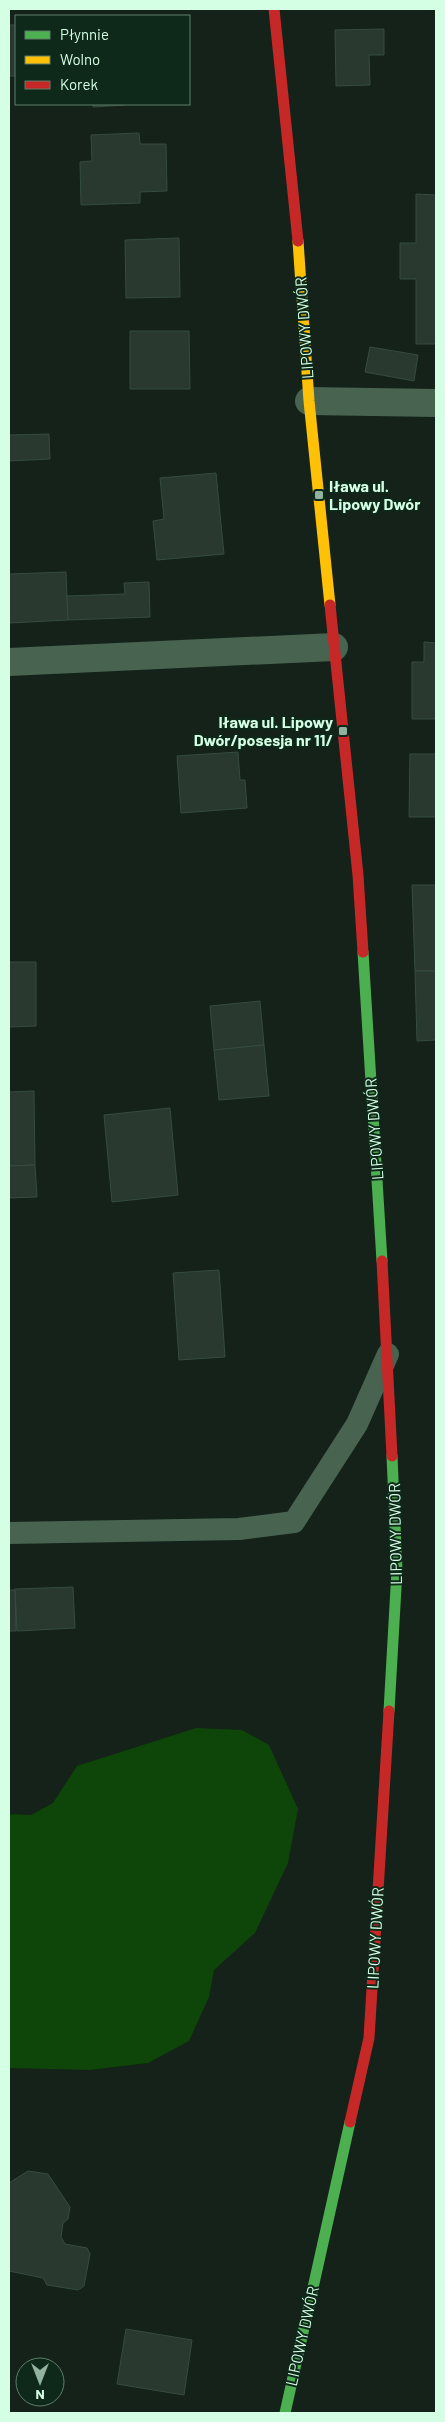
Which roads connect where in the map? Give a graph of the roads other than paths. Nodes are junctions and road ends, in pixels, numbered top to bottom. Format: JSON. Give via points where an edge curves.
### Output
{"nodes":[{"id":1,"x":274,"y":9,"type":"edge"},
{"id":2,"x":309,"y":401,"type":"junction"},
{"id":3,"x":436,"y":403,"type":"edge"},
{"id":4,"x":334,"y":646,"type":"junction"},
{"id":5,"x":9,"y":662,"type":"edge"},
{"id":6,"x":388,"y":1353,"type":"junction"},
{"id":7,"x":9,"y":1533,"type":"edge"},
{"id":8,"x":285,"y":2413,"type":"edge"}],
"edges":[{"from":1,"to":2,"type":"street","name":"LIPOWY DWÓR","via":[[300,257]]},
{"from":2,"to":3,"type":"street"},
{"from":2,"to":4,"type":"street","name":"LIPOWY DWÓR"},
{"from":4,"to":5,"type":"street"},
{"from":4,"to":6,"type":"street","name":"LIPOWY DWÓR","via":[[358,875]]},
{"from":6,"to":7,"type":"lane","via":[[358,1424],[294,1522],[239,1529]]},
{"from":6,"to":8,"type":"street","name":"LIPOWY DWÓR","via":[[397,1570],[369,2038]]}]}
